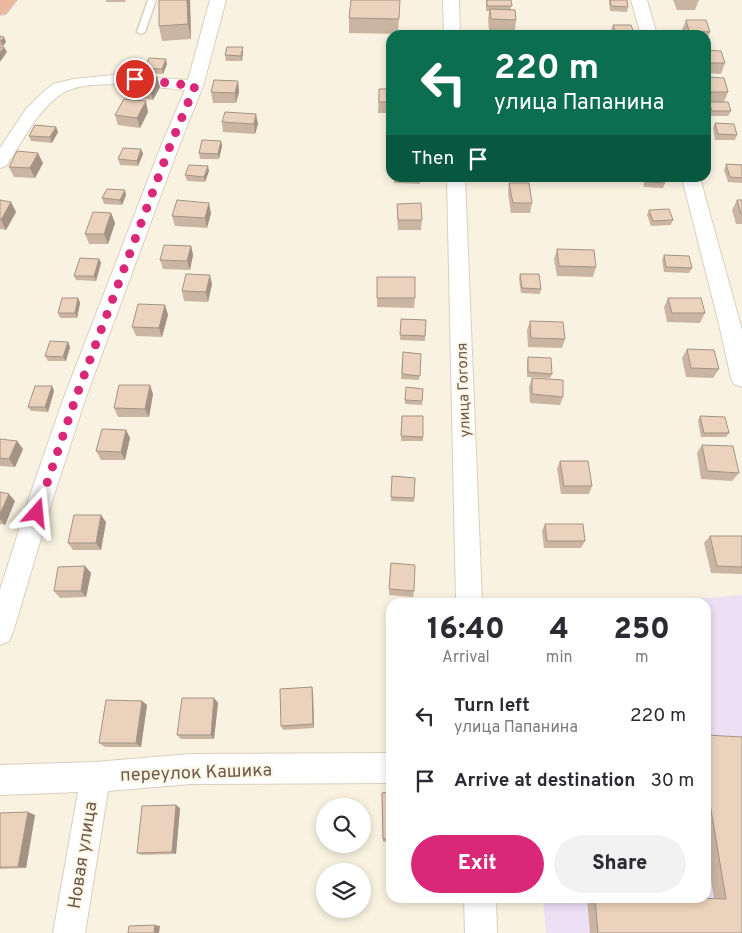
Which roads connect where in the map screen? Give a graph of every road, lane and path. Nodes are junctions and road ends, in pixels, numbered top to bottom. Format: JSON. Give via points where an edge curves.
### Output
{"nodes":[{"id":1,"x":152,"y":0,"type":"edge"},
{"id":2,"x":218,"y":0,"type":"edge"},
{"id":3,"x":451,"y":0,"type":"edge"},
{"id":4,"x":639,"y":0,"type":"edge"},
{"id":5,"x":452,"y":30,"type":"edge"},
{"id":6,"x":648,"y":30,"type":"edge"},
{"id":7,"x":141,"y":32,"type":"dead end"},
{"id":8,"x":195,"y":86,"type":"junction"},
{"id":9,"x":0,"y":162,"type":"edge"},
{"id":10,"x":456,"y":182,"type":"edge"},
{"id":11,"x":692,"y":182,"type":"edge"},
{"id":12,"x":742,"y":378,"type":"edge"},
{"id":13,"x":469,"y":598,"type":"edge"},
{"id":14,"x":1,"y":625,"type":"edge"},
{"id":15,"x":386,"y":768,"type":"edge"},
{"id":16,"x":95,"y":777,"type":"junction"},
{"id":17,"x":0,"y":780,"type":"edge"},
{"id":18,"x":480,"y":903,"type":"edge"},
{"id":19,"x":69,"y":933,"type":"edge"},
{"id":20,"x":481,"y":933,"type":"edge"}],
"edges":[{"from":1,"to":7,"type":"lane"},
{"from":2,"to":8,"type":"street"},
{"from":3,"to":5,"type":"street"},
{"from":4,"to":6,"type":"street"},
{"from":8,"to":9,"type":"street","via":[[135,79],[68,85],[56,90],[41,104]]},
{"from":8,"to":14,"type":"street","via":[[76,397]]},
{"from":10,"to":13,"type":"street","name":"улица Гоголя"},
{"from":11,"to":12,"type":"street"},
{"from":15,"to":16,"type":"street","name":"переулок Кашика","via":[[191,770]]},
{"from":16,"to":17,"type":"street","name":"переулок Кашика"},
{"from":16,"to":19,"type":"street","name":"Новая улица"},
{"from":18,"to":20,"type":"street"}]}
